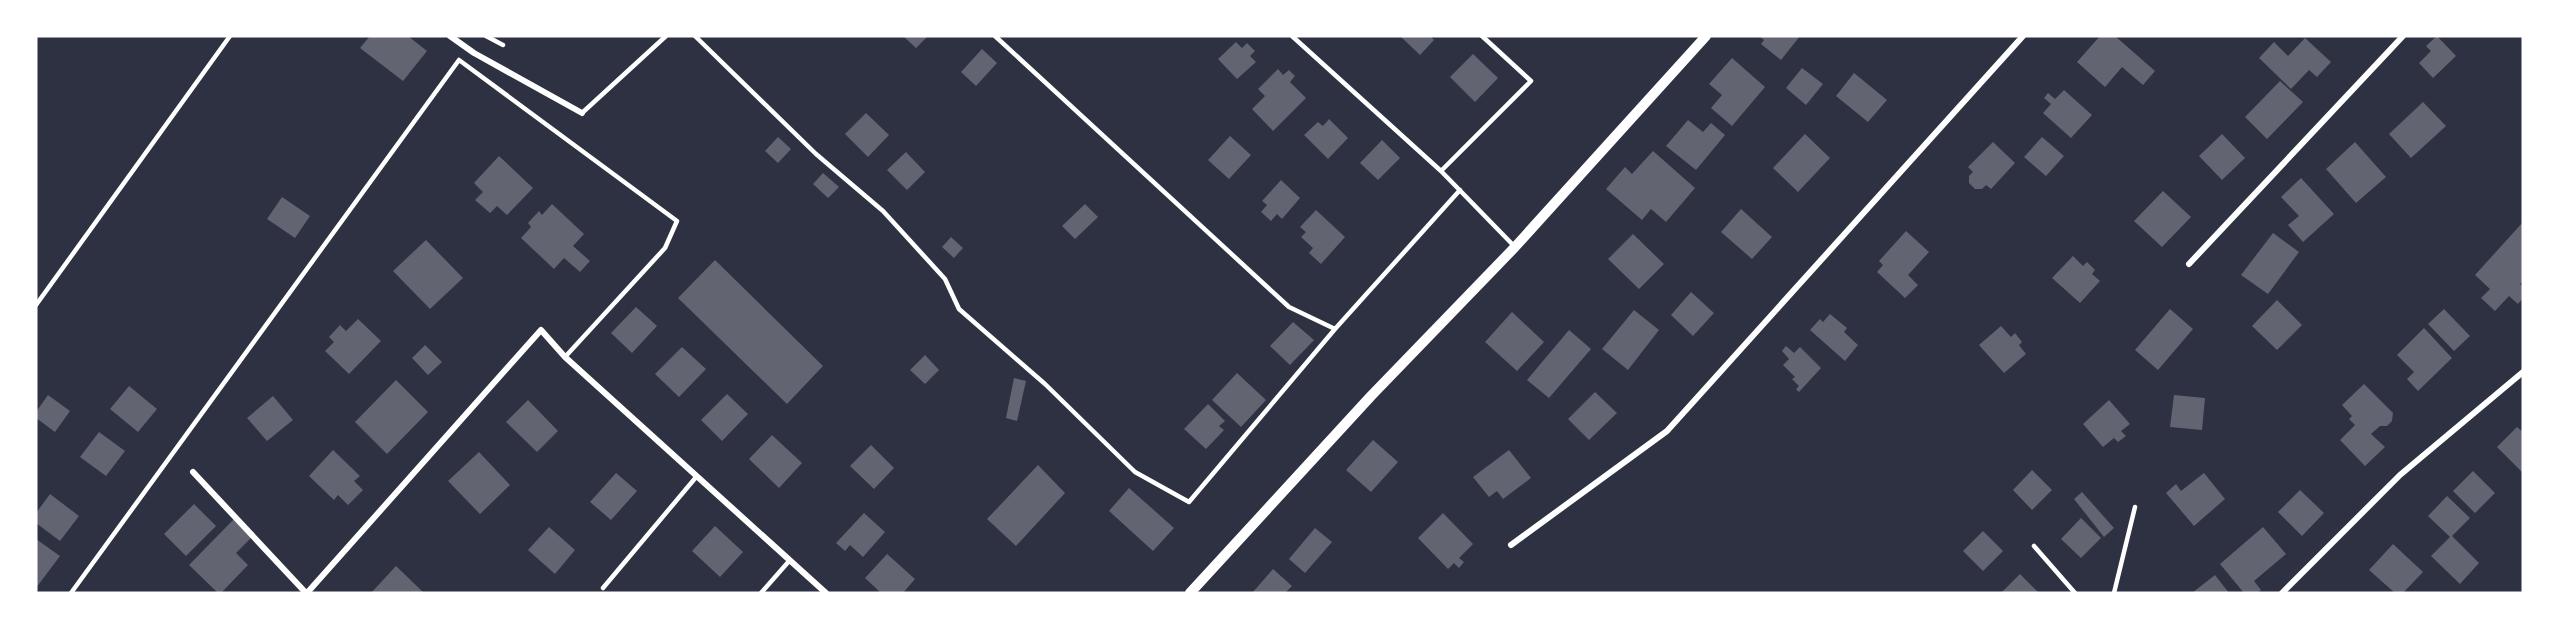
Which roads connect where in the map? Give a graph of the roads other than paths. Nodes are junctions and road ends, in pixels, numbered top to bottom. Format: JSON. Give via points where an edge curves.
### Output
{"nodes":[{"id":1,"x":230,"y":36,"type":"edge"},
{"id":2,"x":450,"y":36,"type":"edge"},
{"id":3,"x":486,"y":36,"type":"edge"},
{"id":4,"x":666,"y":36,"type":"edge"},
{"id":5,"x":695,"y":36,"type":"edge"},
{"id":6,"x":995,"y":36,"type":"edge"},
{"id":7,"x":1292,"y":36,"type":"edge"},
{"id":8,"x":1482,"y":36,"type":"edge"},
{"id":9,"x":1706,"y":36,"type":"edge"},
{"id":10,"x":2023,"y":36,"type":"edge"},
{"id":11,"x":2403,"y":36,"type":"edge"},
{"id":12,"x":503,"y":45,"type":"dead end"},
{"id":13,"x":582,"y":113,"type":"joint"},
{"id":14,"x":1441,"y":171,"type":"junction"},
{"id":15,"x":1460,"y":190,"type":"junction"},
{"id":16,"x":1515,"y":247,"type":"junction"},
{"id":17,"x":2189,"y":264,"type":"dead end"},
{"id":18,"x":36,"y":305,"type":"edge"},
{"id":19,"x":1335,"y":329,"type":"junction"},
{"id":20,"x":565,"y":357,"type":"junction"},
{"id":21,"x":2523,"y":372,"type":"edge"},
{"id":22,"x":193,"y":472,"type":"dead end"},
{"id":23,"x":698,"y":476,"type":"junction"},
{"id":24,"x":2135,"y":507,"type":"dead end"},
{"id":25,"x":1511,"y":545,"type":"dead end"},
{"id":26,"x":2034,"y":546,"type":"dead end"},
{"id":27,"x":790,"y":560,"type":"junction"},
{"id":28,"x":603,"y":588,"type":"dead end"},
{"id":29,"x":70,"y":593,"type":"edge"},
{"id":30,"x":306,"y":593,"type":"edge"},
{"id":31,"x":761,"y":593,"type":"edge"},
{"id":32,"x":826,"y":593,"type":"edge"},
{"id":33,"x":1190,"y":593,"type":"edge"},
{"id":34,"x":2075,"y":593,"type":"edge"},
{"id":35,"x":2114,"y":593,"type":"edge"},
{"id":36,"x":2282,"y":593,"type":"edge"}],
"edges":[{"from":1,"to":18,"type":"lane"},
{"from":2,"to":13,"type":"street"},
{"from":3,"to":12,"type":"lane"},
{"from":4,"to":13,"type":"lane"},
{"from":5,"to":19,"type":"lane","via":[[816,154],[883,212],[945,279],[958,309],[1045,384],[1135,472],[1189,502]]},
{"from":6,"to":19,"type":"lane","via":[[1289,307]]},
{"from":7,"to":14,"type":"lane"},
{"from":8,"to":14,"type":"lane","via":[[1531,81]]},
{"from":9,"to":16,"type":"street"},
{"from":10,"to":25,"type":"street","via":[[1667,431]]},
{"from":11,"to":17,"type":"street"},
{"from":14,"to":15,"type":"lane"},
{"from":15,"to":16,"type":"lane"},
{"from":15,"to":19,"type":"lane"},
{"from":16,"to":33,"type":"street"},
{"from":20,"to":23,"type":"street"},
{"from":20,"to":29,"type":"lane","via":[[665,248],[677,222],[459,60]]},
{"from":20,"to":30,"type":"street","via":[[541,330]]},
{"from":21,"to":36,"type":"street","via":[[2400,475]]},
{"from":22,"to":30,"type":"street"},
{"from":23,"to":27,"type":"street"},
{"from":23,"to":28,"type":"lane"},
{"from":24,"to":35,"type":"lane"},
{"from":26,"to":34,"type":"lane"},
{"from":27,"to":31,"type":"lane"},
{"from":27,"to":32,"type":"street"}]}
